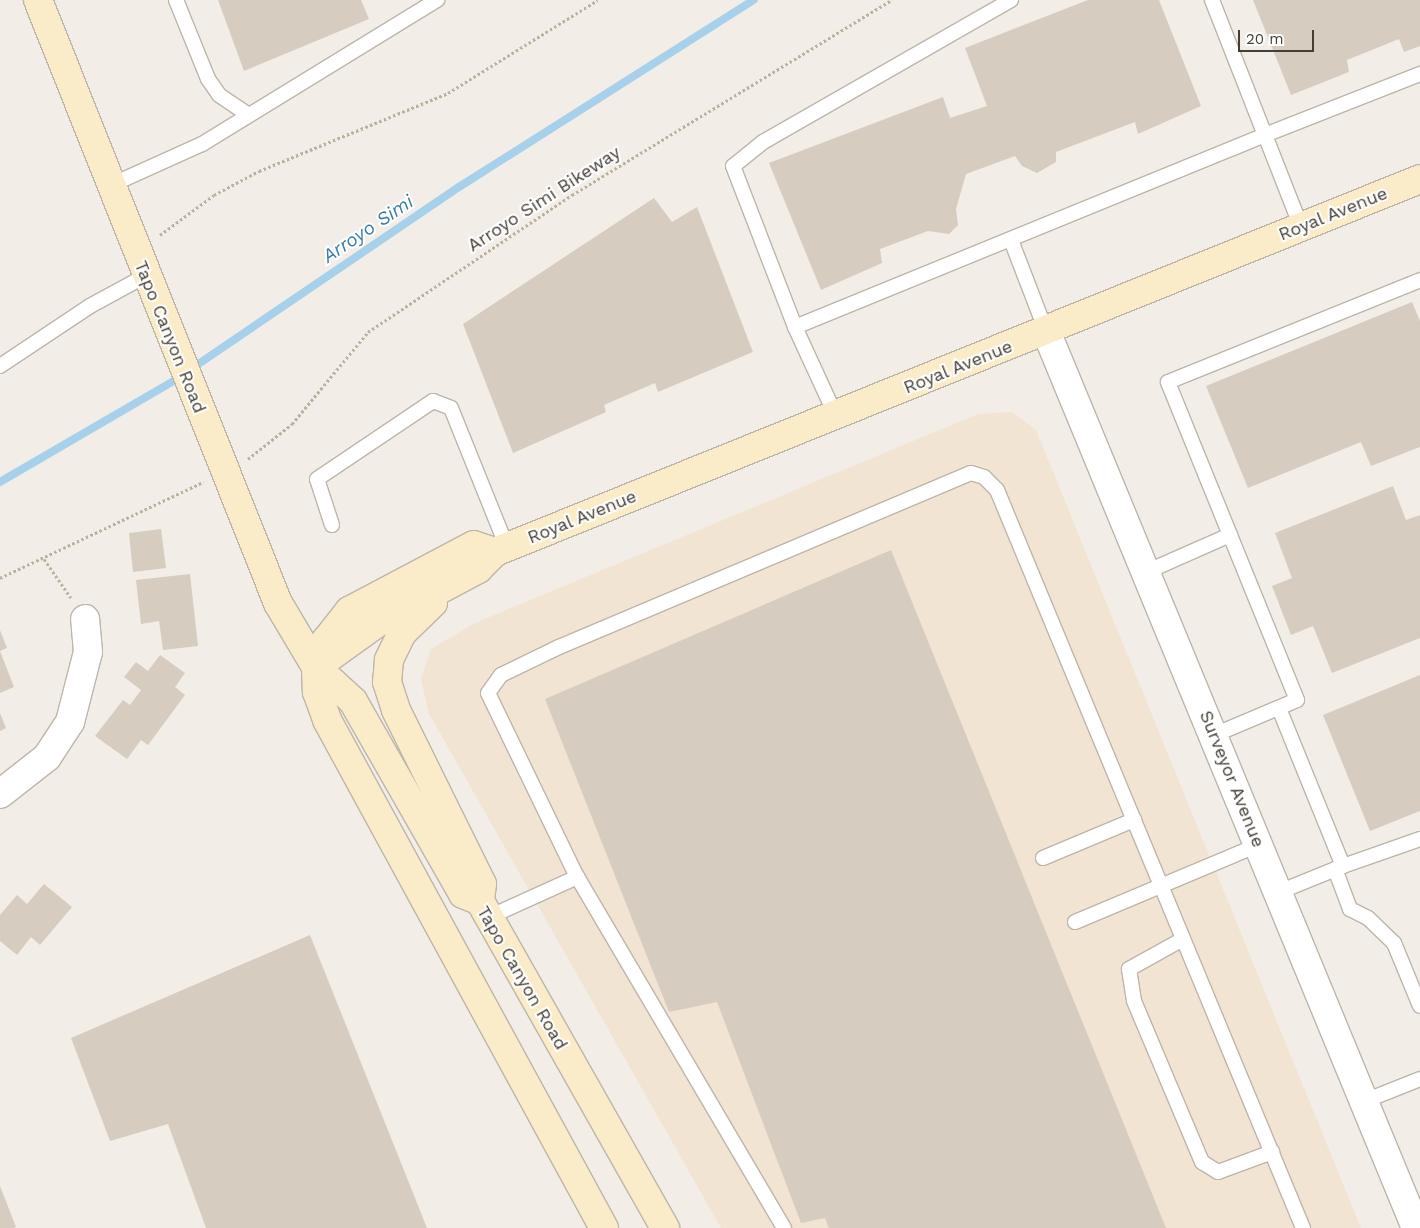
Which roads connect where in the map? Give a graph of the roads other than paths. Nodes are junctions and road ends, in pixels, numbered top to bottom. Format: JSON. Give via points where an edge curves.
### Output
{"nodes":[{"id":1,"x":38,"y":0,"type":"edge"},
{"id":2,"x":176,"y":0,"type":"edge"},
{"id":3,"x":437,"y":0,"type":"edge"},
{"id":4,"x":1011,"y":0,"type":"edge"},
{"id":5,"x":1212,"y":0,"type":"edge"},
{"id":6,"x":1420,"y":74,"type":"edge"},
{"id":7,"x":250,"y":116,"type":"junction"},
{"id":8,"x":1265,"y":136,"type":"junction"},
{"id":9,"x":1420,"y":179,"type":"edge"},
{"id":10,"x":109,"y":186,"type":"junction"},
{"id":11,"x":1301,"y":227,"type":"junction"},
{"id":12,"x":1011,"y":240,"type":"junction"},
{"id":13,"x":145,"y":276,"type":"junction"},
{"id":14,"x":1420,"y":280,"type":"edge"},
{"id":15,"x":795,"y":327,"type":"junction"},
{"id":16,"x":1046,"y":331,"type":"junction"},
{"id":17,"x":0,"y":366,"type":"edge"},
{"id":18,"x":836,"y":416,"type":"junction"},
{"id":19,"x":332,"y":525,"type":"dead end"},
{"id":20,"x":1230,"y":535,"type":"junction"},
{"id":21,"x":501,"y":549,"type":"junction"},
{"id":22,"x":1146,"y":572,"type":"junction"},
{"id":23,"x":452,"y":584,"type":"junction"},
{"id":24,"x":85,"y":619,"type":"road end"},
{"id":25,"x":316,"y":667,"type":"junction"},
{"id":26,"x":1279,"y":708,"type":"junction"},
{"id":27,"x":1214,"y":735,"type":"junction"},
{"id":28,"x":0,"y":794,"type":"edge"},
{"id":29,"x":1134,"y":820,"type":"junction"},
{"id":30,"x":1420,"y":839,"type":"edge"},
{"id":31,"x":1258,"y":845,"type":"junction"},
{"id":32,"x":1043,"y":858,"type":"dead end"},
{"id":33,"x":1339,"y":868,"type":"junction"},
{"id":34,"x":577,"y":877,"type":"junction"},
{"id":35,"x":1161,"y":884,"type":"junction"},
{"id":36,"x":1279,"y":892,"type":"junction"},
{"id":37,"x":485,"y":909,"type":"junction"},
{"id":38,"x":1075,"y":922,"type":"dead end"},
{"id":39,"x":1184,"y":939,"type":"junction"},
{"id":40,"x":1420,"y":1006,"type":"edge"},
{"id":41,"x":1420,"y":1079,"type":"edge"},
{"id":42,"x":1365,"y":1101,"type":"junction"},
{"id":43,"x":1272,"y":1152,"type":"junction"},
{"id":44,"x":604,"y":1228,"type":"edge"},
{"id":45,"x":665,"y":1228,"type":"edge"},
{"id":46,"x":784,"y":1228,"type":"edge"},
{"id":47,"x":1303,"y":1228,"type":"edge"},
{"id":48,"x":1416,"y":1228,"type":"edge"}],
"edges":[{"from":1,"to":10,"type":"main road","name":"Tapo Canyon Road"},
{"from":2,"to":7,"type":"lane","via":[[208,79],[219,95]]},
{"from":3,"to":7,"type":"lane"},
{"from":4,"to":15,"type":"lane","via":[[762,142],[733,166]]},
{"from":5,"to":8,"type":"lane"},
{"from":6,"to":8,"type":"lane"},
{"from":7,"to":10,"type":"lane","via":[[202,144]]},
{"from":8,"to":11,"type":"lane"},
{"from":8,"to":12,"type":"lane"},
{"from":9,"to":11,"type":"main road","name":"Royal Avenue"},
{"from":10,"to":13,"type":"main road","name":"Tapo Canyon Road"},
{"from":11,"to":16,"type":"main road","name":"Royal Avenue"},
{"from":12,"to":15,"type":"lane"},
{"from":12,"to":16,"type":"lane"},
{"from":13,"to":17,"type":"lane","via":[[90,306]]},
{"from":13,"to":25,"type":"main road","name":"Tapo Canyon Road","via":[[278,603]]},
{"from":14,"to":20,"type":"lane","via":[[1168,382]]},
{"from":15,"to":18,"type":"lane"},
{"from":16,"to":18,"type":"main road","name":"Royal Avenue"},
{"from":16,"to":22,"type":"street","name":"Surveyor Avenue"},
{"from":18,"to":21,"type":"main road","name":"Royal Avenue"},
{"from":19,"to":21,"type":"lane","via":[[317,479],[433,401],[451,408]]},
{"from":20,"to":22,"type":"lane"},
{"from":20,"to":26,"type":"lane","via":[[1297,700]]},
{"from":21,"to":23,"type":"main road","name":"Royal Avenue"},
{"from":21,"to":25,"type":"main road","via":[[474,545],[349,611],[326,640]]},
{"from":22,"to":27,"type":"street","name":"Surveyor Avenue"},
{"from":23,"to":25,"type":"main road","name":"Royal Avenue","via":[[377,623]]},
{"from":23,"to":37,"type":"main road","via":[[402,633],[389,660],[387,682],[396,710],[482,884]]},
{"from":24,"to":28,"type":"street","via":[[88,652],[70,722],[47,757]]},
{"from":25,"to":37,"type":"main road","name":"Tapo Canyon Road","via":[[353,701],[463,894]]},
{"from":25,"to":44,"type":"main road","via":[[316,692],[327,720]]},
{"from":26,"to":27,"type":"lane"},
{"from":26,"to":33,"type":"lane"},
{"from":27,"to":31,"type":"street","name":"Surveyor Avenue"},
{"from":29,"to":32,"type":"lane"},
{"from":29,"to":34,"type":"lane","via":[[997,490],[984,477],[971,473],[559,647],[493,683],[488,693],[492,706]]},
{"from":29,"to":35,"type":"lane"},
{"from":30,"to":33,"type":"lane"},
{"from":31,"to":35,"type":"lane"},
{"from":31,"to":36,"type":"street","name":"Surveyor Avenue"},
{"from":33,"to":36,"type":"lane"},
{"from":33,"to":40,"type":"lane","via":[[1350,908],[1368,918],[1394,943]]},
{"from":34,"to":37,"type":"lane"},
{"from":34,"to":46,"type":"lane"},
{"from":35,"to":38,"type":"lane"},
{"from":35,"to":39,"type":"lane"},
{"from":36,"to":42,"type":"street","name":"Surveyor Avenue"},
{"from":37,"to":45,"type":"main road","name":"Tapo Canyon Road"},
{"from":39,"to":43,"type":"lane"},
{"from":39,"to":43,"type":"lane","via":[[1129,969],[1134,1001],[1202,1162],[1218,1172]]},
{"from":41,"to":42,"type":"lane"},
{"from":42,"to":48,"type":"street","name":"Surveyor Avenue"},
{"from":43,"to":47,"type":"lane"}]}
